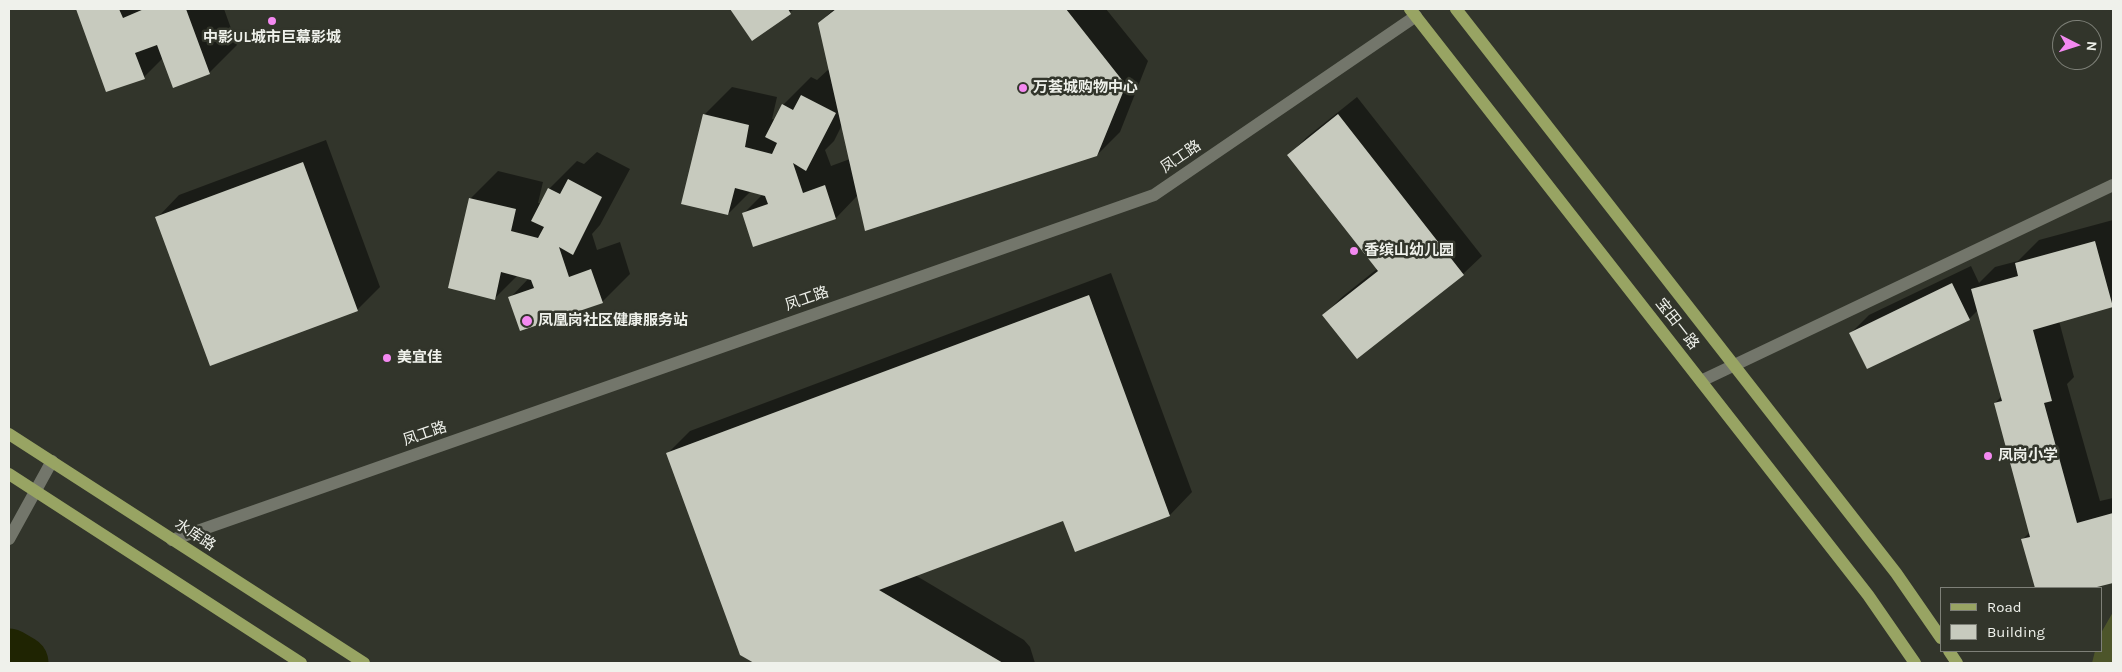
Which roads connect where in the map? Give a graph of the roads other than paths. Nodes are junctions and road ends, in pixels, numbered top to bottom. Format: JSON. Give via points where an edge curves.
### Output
{"nodes":[{"id":1,"x":1456,"y":9,"type":"edge"},
{"id":2,"x":1413,"y":12,"type":"edge"},
{"id":3,"x":2113,"y":185,"type":"edge"},
{"id":4,"x":1734,"y":365,"type":"junction"},
{"id":5,"x":1701,"y":381,"type":"junction"},
{"id":6,"x":9,"y":434,"type":"edge"},
{"id":7,"x":52,"y":461,"type":"junction"},
{"id":8,"x":9,"y":474,"type":"edge"},
{"id":9,"x":35,"y":491,"type":"junction"},
{"id":10,"x":9,"y":539,"type":"edge"},
{"id":11,"x":172,"y":540,"type":"junction"},
{"id":12,"x":1940,"y":637,"type":"edge"},
{"id":13,"x":1950,"y":652,"type":"edge"},
{"id":14,"x":302,"y":663,"type":"edge"},
{"id":15,"x":364,"y":663,"type":"edge"},
{"id":16,"x":1915,"y":663,"type":"edge"},
{"id":17,"x":1957,"y":663,"type":"edge"}],
"edges":[{"from":1,"to":4,"type":"main road","name":"宝田一路"},
{"from":2,"to":5,"type":"main road","name":"宝田一路"},
{"from":2,"to":11,"type":"street","name":"凤工路","via":[[1154,195]]},
{"from":3,"to":4,"type":"street"},
{"from":4,"to":5,"type":"street"},
{"from":4,"to":12,"type":"main road","name":"宝田一路","via":[[1896,573]]},
{"from":5,"to":16,"type":"main road","name":"宝田一路","via":[[1868,594]]},
{"from":6,"to":7,"type":"main road","name":"水库路"},
{"from":7,"to":9,"type":"street"},
{"from":7,"to":11,"type":"main road","name":"水库路"},
{"from":8,"to":9,"type":"main road"},
{"from":9,"to":10,"type":"street"},
{"from":9,"to":14,"type":"main road"},
{"from":11,"to":15,"type":"main road","name":"水库路"},
{"from":13,"to":17,"type":"main road"}]}
